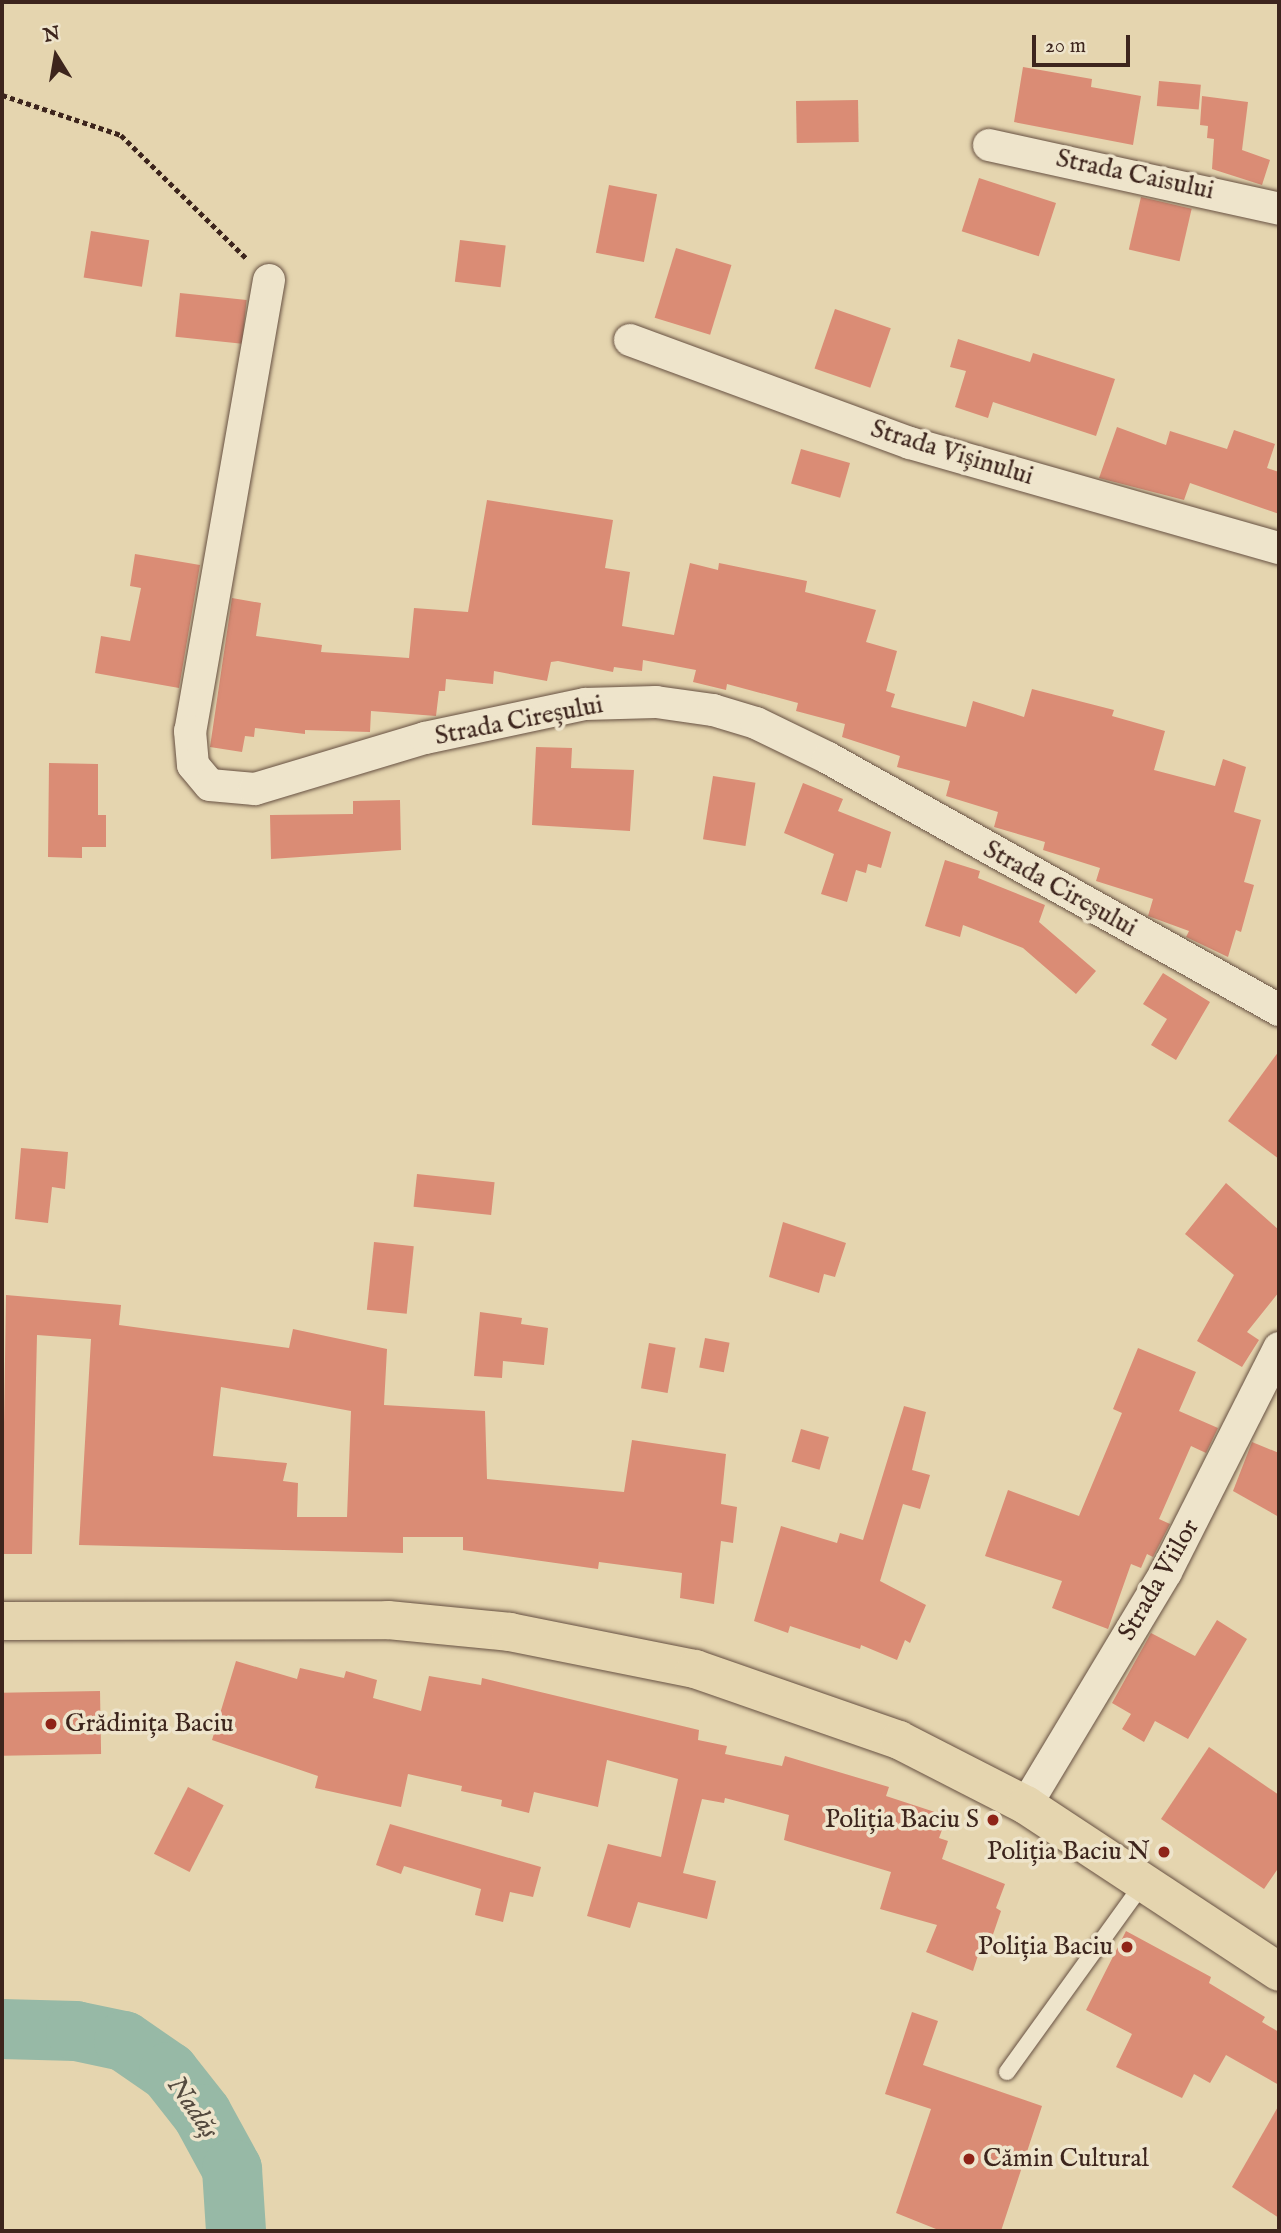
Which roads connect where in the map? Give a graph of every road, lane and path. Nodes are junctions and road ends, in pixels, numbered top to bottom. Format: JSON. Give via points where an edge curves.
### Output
{"nodes":[{"id":1,"x":2,"y":95,"type":"edge"},
{"id":2,"x":989,"y":145,"type":"dead end"},
{"id":3,"x":1279,"y":209,"type":"edge"},
{"id":4,"x":269,"y":280,"type":"joint"},
{"id":5,"x":630,"y":340,"type":"dead end"},
{"id":6,"x":1279,"y":548,"type":"edge"},
{"id":7,"x":1279,"y":1010,"type":"edge"},
{"id":8,"x":1279,"y":1348,"type":"edge"},
{"id":9,"x":2,"y":1621,"type":"edge"},
{"id":10,"x":1026,"y":1805,"type":"junction"},
{"id":11,"x":1144,"y":1882,"type":"junction"},
{"id":12,"x":1279,"y":1972,"type":"edge"},
{"id":13,"x":1007,"y":2072,"type":"dead end"}],
"edges":[{"from":1,"to":4,"type":"path","via":[[121,135]]},
{"from":2,"to":3,"type":"street","name":"Strada Caisului"},
{"from":4,"to":7,"type":"street","name":"Strada Cireșului","via":[[190,731],[193,765],[210,785],[254,789],[425,738],[585,704],[656,702],[713,710],[756,723],[828,758]]},
{"from":5,"to":6,"type":"street","name":"Strada Vișinului","via":[[910,443]]},
{"from":8,"to":10,"type":"street","name":"Strada Viilor","via":[[1166,1572]]},
{"from":9,"to":10,"type":"main road","via":[[388,1620],[572,1643],[695,1669],[776,1694],[899,1740]]},
{"from":10,"to":11,"type":"main road"},
{"from":11,"to":12,"type":"main road"},
{"from":11,"to":13,"type":"lane"}]}
